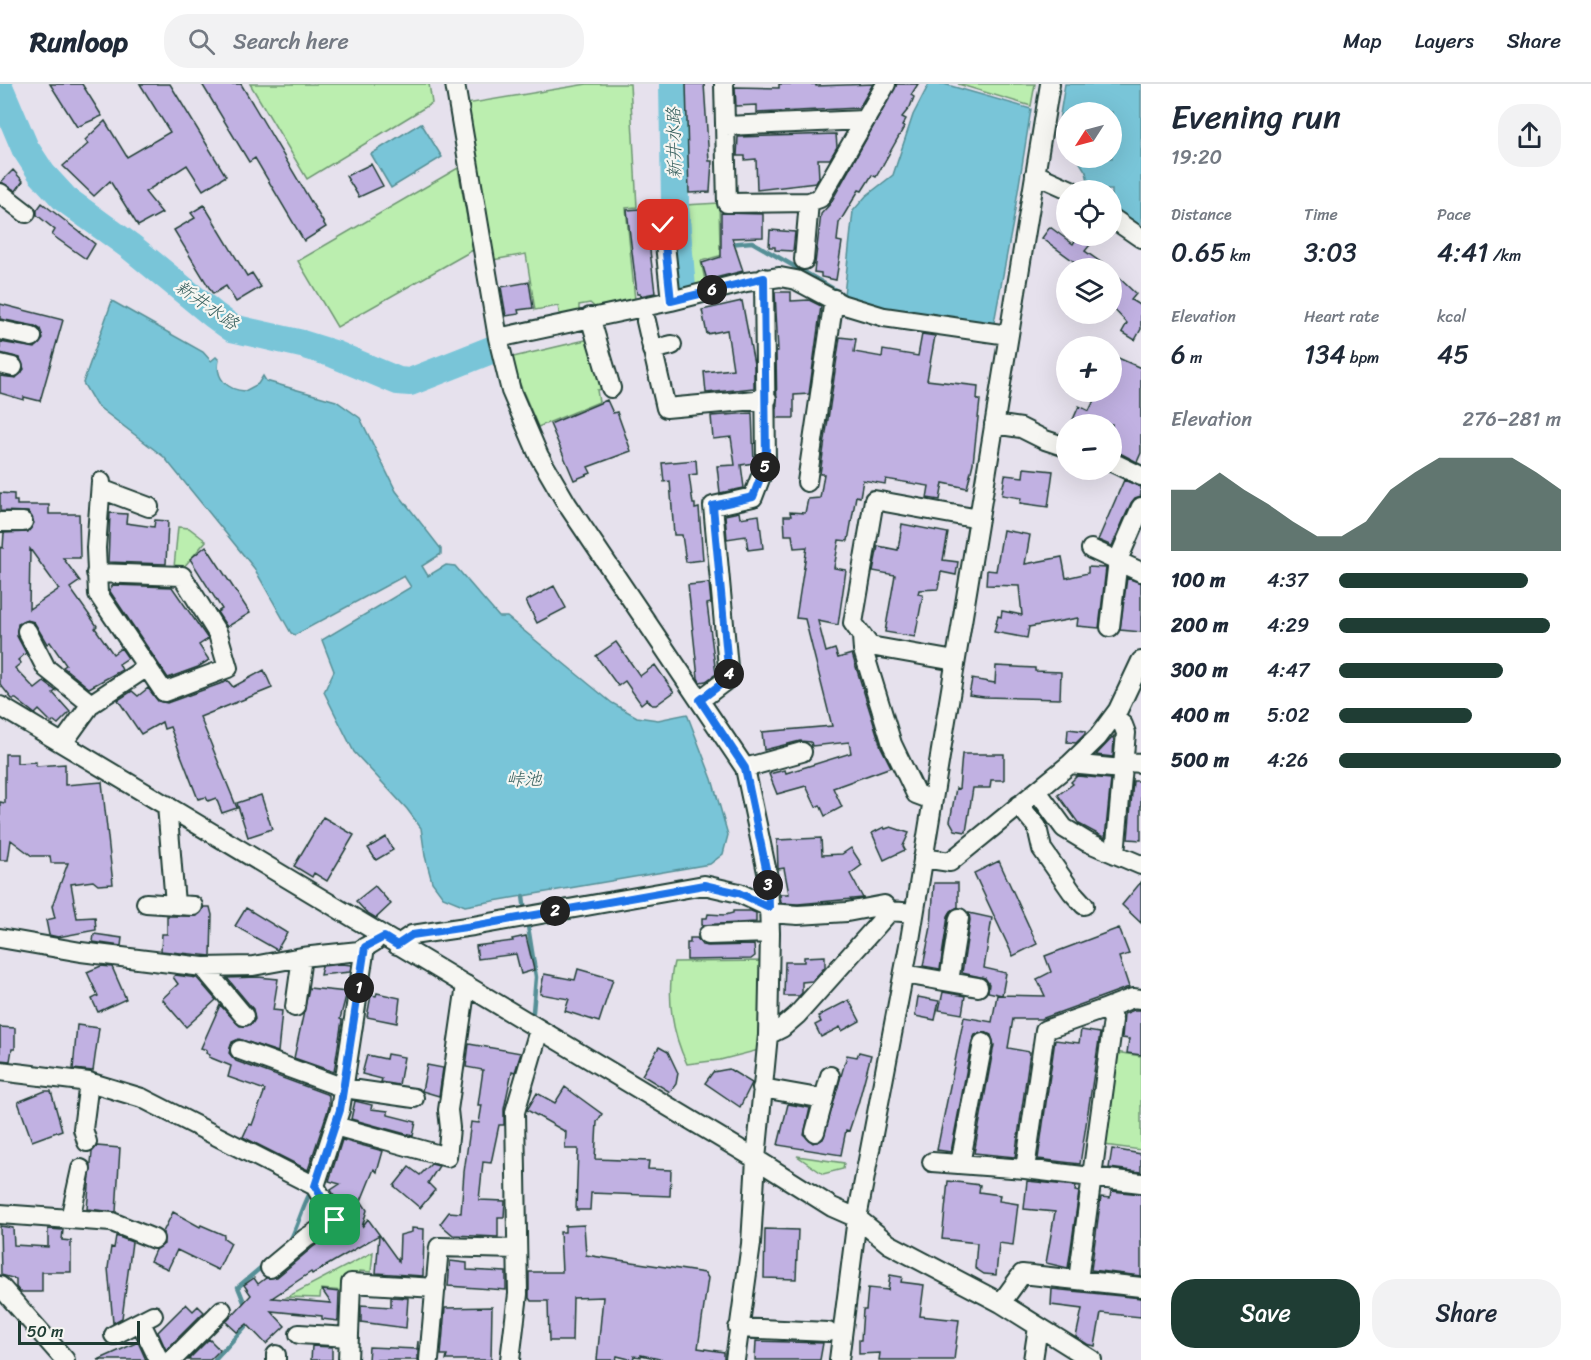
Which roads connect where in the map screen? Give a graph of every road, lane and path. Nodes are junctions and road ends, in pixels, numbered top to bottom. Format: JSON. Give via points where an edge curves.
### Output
{"nodes":[{"id":1,"x":455,"y":84,"type":"edge"},
{"id":2,"x":724,"y":84,"type":"edge"},
{"id":3,"x":886,"y":84,"type":"edge"},
{"id":4,"x":1050,"y":84,"type":"edge"},
{"id":5,"x":864,"y":120,"type":"junction"},
{"id":6,"x":726,"y":126,"type":"junction"},
{"id":7,"x":1035,"y":174,"type":"junction"},
{"id":8,"x":1056,"y":183,"type":"edge"},
{"id":9,"x":0,"y":193,"type":"edge"},
{"id":10,"x":809,"y":202,"type":"junction"},
{"id":11,"x":26,"y":213,"type":"dead end"},
{"id":12,"x":663,"y":225,"type":"dead end"},
{"id":13,"x":1122,"y":225,"type":"edge"},
{"id":14,"x":1141,"y":238,"type":"edge"},
{"id":15,"x":804,"y":260,"type":"dead end"},
{"id":16,"x":764,"y":278,"type":"junction"},
{"id":17,"x":679,"y":298,"type":"junction"},
{"id":18,"x":834,"y":299,"type":"junction"},
{"id":19,"x":646,"y":321,"type":"dead end"},
{"id":20,"x":592,"y":324,"type":"junction"},
{"id":21,"x":0,"y":330,"type":"edge"},
{"id":22,"x":1008,"y":335,"type":"junction"},
{"id":23,"x":32,"y":337,"type":"dead end"},
{"id":24,"x":498,"y":338,"type":"junction"},
{"id":25,"x":672,"y":345,"type":"dead end"},
{"id":26,"x":652,"y":350,"type":"junction"},
{"id":27,"x":611,"y":388,"type":"dead end"},
{"id":28,"x":767,"y":399,"type":"junction"},
{"id":29,"x":994,"y":424,"type":"junction"},
{"id":30,"x":1056,"y":444,"type":"edge"},
{"id":31,"x":1122,"y":467,"type":"edge"},
{"id":32,"x":1141,"y":476,"type":"edge"},
{"id":33,"x":807,"y":482,"type":"dead end"},
{"id":34,"x":149,"y":507,"type":"dead end"},
{"id":35,"x":1141,"y":507,"type":"edge"},
{"id":36,"x":979,"y":519,"type":"junction"},
{"id":37,"x":0,"y":522,"type":"edge"},
{"id":38,"x":23,"y":522,"type":"dead end"},
{"id":39,"x":1091,"y":549,"type":"dead end"},
{"id":40,"x":1118,"y":560,"type":"junction"},
{"id":41,"x":1141,"y":572,"type":"edge"},
{"id":42,"x":96,"y":573,"type":"junction"},
{"id":43,"x":1110,"y":627,"type":"dead end"},
{"id":44,"x":27,"y":631,"type":"dead end"},
{"id":45,"x":862,"y":638,"type":"junction"},
{"id":46,"x":955,"y":661,"type":"junction"},
{"id":47,"x":1141,"y":661,"type":"edge"},
{"id":48,"x":147,"y":667,"type":"junction"},
{"id":49,"x":700,"y":700,"type":"junction"},
{"id":50,"x":91,"y":704,"type":"junction"},
{"id":51,"x":0,"y":706,"type":"edge"},
{"id":52,"x":1113,"y":717,"type":"junction"},
{"id":53,"x":63,"y":743,"type":"junction"},
{"id":54,"x":802,"y":752,"type":"dead end"},
{"id":55,"x":1141,"y":763,"type":"edge"},
{"id":56,"x":1070,"y":765,"type":"junction"},
{"id":57,"x":745,"y":768,"type":"junction"},
{"id":58,"x":1122,"y":769,"type":"junction"},
{"id":59,"x":1037,"y":790,"type":"junction"},
{"id":60,"x":924,"y":797,"type":"dead end"},
{"id":61,"x":167,"y":805,"type":"junction"},
{"id":62,"x":1019,"y":805,"type":"junction"},
{"id":63,"x":1115,"y":854,"type":"junction"},
{"id":64,"x":923,"y":858,"type":"junction"},
{"id":65,"x":1141,"y":866,"type":"edge"},
{"id":66,"x":146,"y":903,"type":"dead end"},
{"id":67,"x":1084,"y":905,"type":"dead end"},
{"id":68,"x":769,"y":910,"type":"junction"},
{"id":69,"x":890,"y":910,"type":"junction"},
{"id":70,"x":914,"y":913,"type":"junction"},
{"id":71,"x":959,"y":918,"type":"dead end"},
{"id":72,"x":770,"y":933,"type":"junction"},
{"id":73,"x":708,"y":935,"type":"dead end"},
{"id":74,"x":0,"y":938,"type":"edge"},
{"id":75,"x":391,"y":941,"type":"junction"},
{"id":76,"x":365,"y":947,"type":"junction"},
{"id":77,"x":302,"y":957,"type":"junction"},
{"id":78,"x":202,"y":967,"type":"junction"},
{"id":79,"x":904,"y":974,"type":"junction"},
{"id":80,"x":949,"y":981,"type":"junction"},
{"id":81,"x":466,"y":985,"type":"junction"},
{"id":82,"x":978,"y":987,"type":"dead end"},
{"id":83,"x":1141,"y":999,"type":"edge"},
{"id":84,"x":295,"y":1007,"type":"dead end"},
{"id":85,"x":1107,"y":1008,"type":"junction"},
{"id":86,"x":244,"y":1016,"type":"dead end"},
{"id":87,"x":539,"y":1030,"type":"junction"},
{"id":88,"x":768,"y":1035,"type":"junction"},
{"id":89,"x":983,"y":1043,"type":"dead end"},
{"id":90,"x":240,"y":1050,"type":"dead end"},
{"id":91,"x":0,"y":1071,"type":"edge"},
{"id":92,"x":830,"y":1076,"type":"dead end"},
{"id":93,"x":89,"y":1082,"type":"junction"},
{"id":94,"x":344,"y":1088,"type":"junction"},
{"id":95,"x":762,"y":1088,"type":"junction"},
{"id":96,"x":414,"y":1098,"type":"dead end"},
{"id":97,"x":824,"y":1099,"type":"junction"},
{"id":98,"x":335,"y":1126,"type":"junction"},
{"id":99,"x":815,"y":1131,"type":"dead end"},
{"id":100,"x":87,"y":1142,"type":"dead end"},
{"id":101,"x":756,"y":1158,"type":"junction"},
{"id":102,"x":932,"y":1162,"type":"dead end"},
{"id":103,"x":960,"y":1164,"type":"junction"},
{"id":104,"x":81,"y":1169,"type":"dead end"},
{"id":105,"x":1025,"y":1169,"type":"junction"},
{"id":106,"x":1093,"y":1177,"type":"junction"},
{"id":107,"x":1141,"y":1183,"type":"edge"},
{"id":108,"x":315,"y":1186,"type":"junction"},
{"id":109,"x":0,"y":1214,"type":"edge"},
{"id":110,"x":857,"y":1218,"type":"junction"},
{"id":111,"x":70,"y":1219,"type":"junction"},
{"id":112,"x":154,"y":1239,"type":"dead end"},
{"id":113,"x":517,"y":1249,"type":"junction"},
{"id":114,"x":270,"y":1268,"type":"dead end"},
{"id":115,"x":1078,"y":1280,"type":"junction"},
{"id":116,"x":0,"y":1286,"type":"edge"},
{"id":117,"x":1141,"y":1287,"type":"edge"},
{"id":118,"x":436,"y":1288,"type":"junction"},
{"id":119,"x":1001,"y":1303,"type":"junction"},
{"id":120,"x":222,"y":1311,"type":"dead end"},
{"id":121,"x":1038,"y":1327,"type":"junction"},
{"id":122,"x":738,"y":1328,"type":"junction"},
{"id":123,"x":828,"y":1332,"type":"dead end"},
{"id":124,"x":299,"y":1334,"type":"dead end"},
{"id":125,"x":114,"y":1335,"type":"dead end"},
{"id":126,"x":349,"y":1336,"type":"junction"},
{"id":127,"x":65,"y":1360,"type":"edge"},
{"id":128,"x":159,"y":1360,"type":"edge"},
{"id":129,"x":172,"y":1360,"type":"edge"},
{"id":130,"x":348,"y":1360,"type":"edge"},
{"id":131,"x":429,"y":1360,"type":"edge"},
{"id":132,"x":510,"y":1360,"type":"edge"},
{"id":133,"x":735,"y":1360,"type":"edge"},
{"id":134,"x":838,"y":1360,"type":"edge"},
{"id":135,"x":1033,"y":1360,"type":"edge"},
{"id":136,"x":1092,"y":1360,"type":"edge"}],
"edges":[{"from":1,"to":24,"type":"street"},
{"from":2,"to":6,"type":"street"},
{"from":3,"to":5,"type":"street"},
{"from":4,"to":7,"type":"street"},
{"from":5,"to":6,"type":"street"},
{"from":5,"to":10,"type":"street","via":[[820,198]]},
{"from":6,"to":10,"type":"street","via":[[727,203]]},
{"from":7,"to":8,"type":"street"},
{"from":7,"to":22,"type":"street"},
{"from":9,"to":11,"type":"street"},
{"from":10,"to":15,"type":"street"},
{"from":12,"to":17,"type":"street"},
{"from":13,"to":14,"type":"street"},
{"from":16,"to":17,"type":"street"},
{"from":16,"to":18,"type":"street","via":[[796,280]]},
{"from":16,"to":28,"type":"street"},
{"from":17,"to":20,"type":"street"},
{"from":18,"to":22,"type":"street","via":[[884,317]]},
{"from":18,"to":33,"type":"street"},
{"from":19,"to":26,"type":"street"},
{"from":20,"to":24,"type":"street"},
{"from":20,"to":27,"type":"street"},
{"from":21,"to":23,"type":"street"},
{"from":22,"to":29,"type":"street"},
{"from":24,"to":49,"type":"street","via":[[511,390],[539,456],[567,504]]},
{"from":25,"to":26,"type":"street"},
{"from":26,"to":28,"type":"street","via":[[666,408]]},
{"from":28,"to":49,"type":"street","via":[[766,463],[753,497],[713,506],[729,678]]},
{"from":29,"to":30,"type":"street","via":[[1021,428]]},
{"from":29,"to":36,"type":"street"},
{"from":31,"to":32,"type":"street"},
{"from":34,"to":42,"type":"street","via":[[101,485]]},
{"from":35,"to":40,"type":"street"},
{"from":36,"to":45,"type":"street","via":[[874,500],[853,623]]},
{"from":36,"to":46,"type":"street"},
{"from":37,"to":38,"type":"street"},
{"from":39,"to":40,"type":"street"},
{"from":40,"to":41,"type":"street"},
{"from":40,"to":43,"type":"street","via":[[1104,606]]},
{"from":42,"to":48,"type":"street","via":[[98,594]]},
{"from":42,"to":48,"type":"street","via":[[182,576],[218,634],[228,668],[164,692]]},
{"from":44,"to":50,"type":"street","via":[[41,673]]},
{"from":45,"to":46,"type":"street","via":[[870,646]]},
{"from":45,"to":60,"type":"street","via":[[892,744],[916,794]]},
{"from":46,"to":64,"type":"street"},
{"from":47,"to":52,"type":"street"},
{"from":48,"to":50,"type":"street"},
{"from":49,"to":57,"type":"street"},
{"from":50,"to":53,"type":"street"},
{"from":51,"to":53,"type":"street"},
{"from":52,"to":56,"type":"street"},
{"from":52,"to":58,"type":"street","via":[[1126,728]]},
{"from":53,"to":61,"type":"street"},
{"from":54,"to":57,"type":"street"},
{"from":55,"to":58,"type":"street","via":[[1129,762]]},
{"from":56,"to":58,"type":"street"},
{"from":56,"to":59,"type":"street"},
{"from":57,"to":68,"type":"street","via":[[768,878]]},
{"from":58,"to":63,"type":"street"},
{"from":59,"to":62,"type":"street"},
{"from":59,"to":63,"type":"street","via":[[1064,828]]},
{"from":61,"to":66,"type":"street","via":[[184,905]]},
{"from":61,"to":75,"type":"street"},
{"from":62,"to":64,"type":"street","via":[[950,862]]},
{"from":62,"to":67,"type":"street","via":[[1037,826],[1042,849]]},
{"from":63,"to":65,"type":"street"},
{"from":64,"to":70,"type":"street"},
{"from":68,"to":69,"type":"street","via":[[798,915],[884,905]]},
{"from":68,"to":72,"type":"street"},
{"from":68,"to":75,"type":"street","via":[[739,893],[704,885]]},
{"from":69,"to":70,"type":"street"},
{"from":69,"to":88,"type":"street","via":[[797,1015]]},
{"from":70,"to":79,"type":"street"},
{"from":71,"to":80,"type":"street"},
{"from":72,"to":73,"type":"street"},
{"from":72,"to":88,"type":"street"},
{"from":74,"to":78,"type":"street"},
{"from":75,"to":76,"type":"street"},
{"from":75,"to":81,"type":"street"},
{"from":76,"to":77,"type":"street"},
{"from":76,"to":94,"type":"street"},
{"from":77,"to":78,"type":"street","via":[[253,966]]},
{"from":77,"to":84,"type":"street"},
{"from":78,"to":86,"type":"street"},
{"from":79,"to":80,"type":"street"},
{"from":79,"to":110,"type":"street"},
{"from":80,"to":82,"type":"street"},
{"from":81,"to":87,"type":"street"},
{"from":81,"to":98,"type":"street","via":[[448,1110],[447,1157]]},
{"from":83,"to":85,"type":"street","via":[[1133,998]]},
{"from":85,"to":105,"type":"street","via":[[1045,1030]]},
{"from":85,"to":106,"type":"street","via":[[1113,1020]]},
{"from":87,"to":101,"type":"street"},
{"from":87,"to":113,"type":"street","via":[[515,1112]]},
{"from":88,"to":95,"type":"street"},
{"from":89,"to":103,"type":"street","via":[[987,1066]]},
{"from":90,"to":94,"type":"street","via":[[266,1068]]},
{"from":91,"to":93,"type":"street"},
{"from":92,"to":97,"type":"street"},
{"from":93,"to":100,"type":"street","via":[[83,1129]]},
{"from":93,"to":108,"type":"street","via":[[142,1098]]},
{"from":94,"to":96,"type":"street"},
{"from":94,"to":98,"type":"street"},
{"from":95,"to":97,"type":"street"},
{"from":95,"to":101,"type":"street"},
{"from":97,"to":99,"type":"street"},
{"from":98,"to":108,"type":"street"},
{"from":101,"to":110,"type":"street","via":[[832,1207]]},
{"from":101,"to":122,"type":"street","via":[[751,1244]]},
{"from":102,"to":103,"type":"street"},
{"from":103,"to":105,"type":"street"},
{"from":104,"to":111,"type":"street"},
{"from":105,"to":106,"type":"street"},
{"from":106,"to":107,"type":"street"},
{"from":106,"to":115,"type":"street"},
{"from":108,"to":114,"type":"street","via":[[335,1220],[301,1249]]},
{"from":109,"to":111,"type":"street"},
{"from":110,"to":119,"type":"street","via":[[889,1244]]},
{"from":110,"to":134,"type":"street"},
{"from":111,"to":112,"type":"street","via":[[112,1222]]},
{"from":113,"to":118,"type":"street","via":[[439,1247]]},
{"from":113,"to":132,"type":"street","via":[[518,1294]]},
{"from":115,"to":117,"type":"street"},
{"from":115,"to":119,"type":"street","via":[[1022,1274]]},
{"from":116,"to":127,"type":"street"},
{"from":118,"to":126,"type":"street","via":[[351,1283]]},
{"from":118,"to":131,"type":"street"},
{"from":119,"to":121,"type":"street"},
{"from":120,"to":129,"type":"street","via":[[213,1330]]},
{"from":121,"to":135,"type":"street"},
{"from":121,"to":136,"type":"street"},
{"from":122,"to":123,"type":"street"},
{"from":122,"to":133,"type":"street"},
{"from":124,"to":126,"type":"street"},
{"from":125,"to":128,"type":"street","via":[[147,1319]]},
{"from":126,"to":130,"type":"street"}]}
